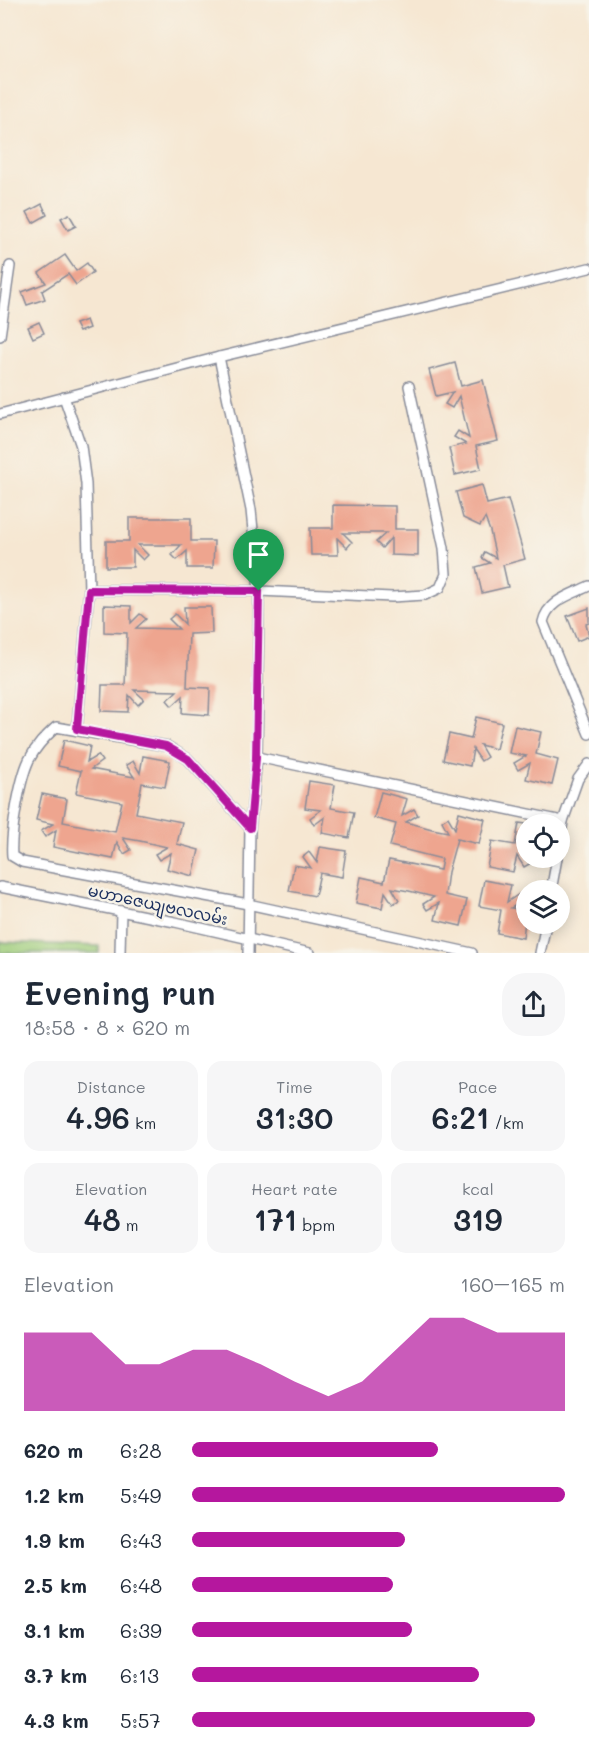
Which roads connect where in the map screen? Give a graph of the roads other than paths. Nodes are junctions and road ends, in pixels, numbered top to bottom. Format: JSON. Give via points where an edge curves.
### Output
{"nodes":[{"id":1,"x":10,"y":266,"type":"dead end"},
{"id":2,"x":589,"y":268,"type":"edge"},
{"id":3,"x":0,"y":336,"type":"edge"},
{"id":4,"x":219,"y":357,"type":"junction"},
{"id":5,"x":409,"y":386,"type":"dead end"},
{"id":6,"x":64,"y":397,"type":"junction"},
{"id":7,"x":0,"y":414,"type":"edge"},
{"id":8,"x":589,"y":586,"type":"edge"},
{"id":9,"x":89,"y":590,"type":"junction"},
{"id":10,"x":259,"y":591,"type":"junction"},
{"id":11,"x":77,"y":729,"type":"junction"},
{"id":12,"x":589,"y":734,"type":"edge"},
{"id":13,"x":256,"y":758,"type":"junction"},
{"id":14,"x":589,"y":764,"type":"edge"},
{"id":15,"x":529,"y":814,"type":"edge"},
{"id":16,"x":566,"y":814,"type":"edge"},
{"id":17,"x":250,"y":828,"type":"junction"},
{"id":18,"x":0,"y":887,"type":"edge"},
{"id":19,"x":248,"y":904,"type":"junction"},
{"id":20,"x":121,"y":911,"type":"junction"},
{"id":21,"x":544,"y":934,"type":"edge"},
{"id":22,"x":248,"y":939,"type":"junction"},
{"id":23,"x":120,"y":953,"type":"edge"},
{"id":24,"x":248,"y":953,"type":"edge"},
{"id":25,"x":310,"y":953,"type":"edge"},
{"id":26,"x":472,"y":953,"type":"edge"},
{"id":27,"x":540,"y":953,"type":"edge"}],
"edges":[{"from":1,"to":3,"type":"street"},
{"from":2,"to":4,"type":"street"},
{"from":4,"to":6,"type":"street"},
{"from":4,"to":10,"type":"street","via":[[251,510]]},
{"from":5,"to":10,"type":"street","via":[[444,548],[446,574],[440,588],[425,595],[392,597]]},
{"from":6,"to":7,"type":"street"},
{"from":6,"to":9,"type":"street","via":[[81,446],[86,484]]},
{"from":8,"to":12,"type":"street","via":[[553,604],[543,622]]},
{"from":9,"to":10,"type":"street"},
{"from":9,"to":11,"type":"street"},
{"from":10,"to":13,"type":"street"},
{"from":11,"to":17,"type":"street","via":[[166,746],[188,759]]},
{"from":11,"to":19,"type":"street","via":[[56,727],[28,761],[10,838],[12,856],[22,862]]},
{"from":13,"to":15,"type":"street"},
{"from":13,"to":17,"type":"street"},
{"from":14,"to":16,"type":"street","via":[[578,779]]},
{"from":17,"to":19,"type":"street"},
{"from":18,"to":20,"type":"street","name":"မဟာဇေယျဗလလမ်း"},
{"from":19,"to":22,"type":"street"},
{"from":19,"to":26,"type":"street"},
{"from":20,"to":22,"type":"street","name":"မဟာဇေယျဗလလမ်း"},
{"from":20,"to":23,"type":"street"},
{"from":21,"to":27,"type":"street"},
{"from":22,"to":24,"type":"street"},
{"from":22,"to":25,"type":"street","name":"မဟာဇေယျဗလလမ်း"}]}
